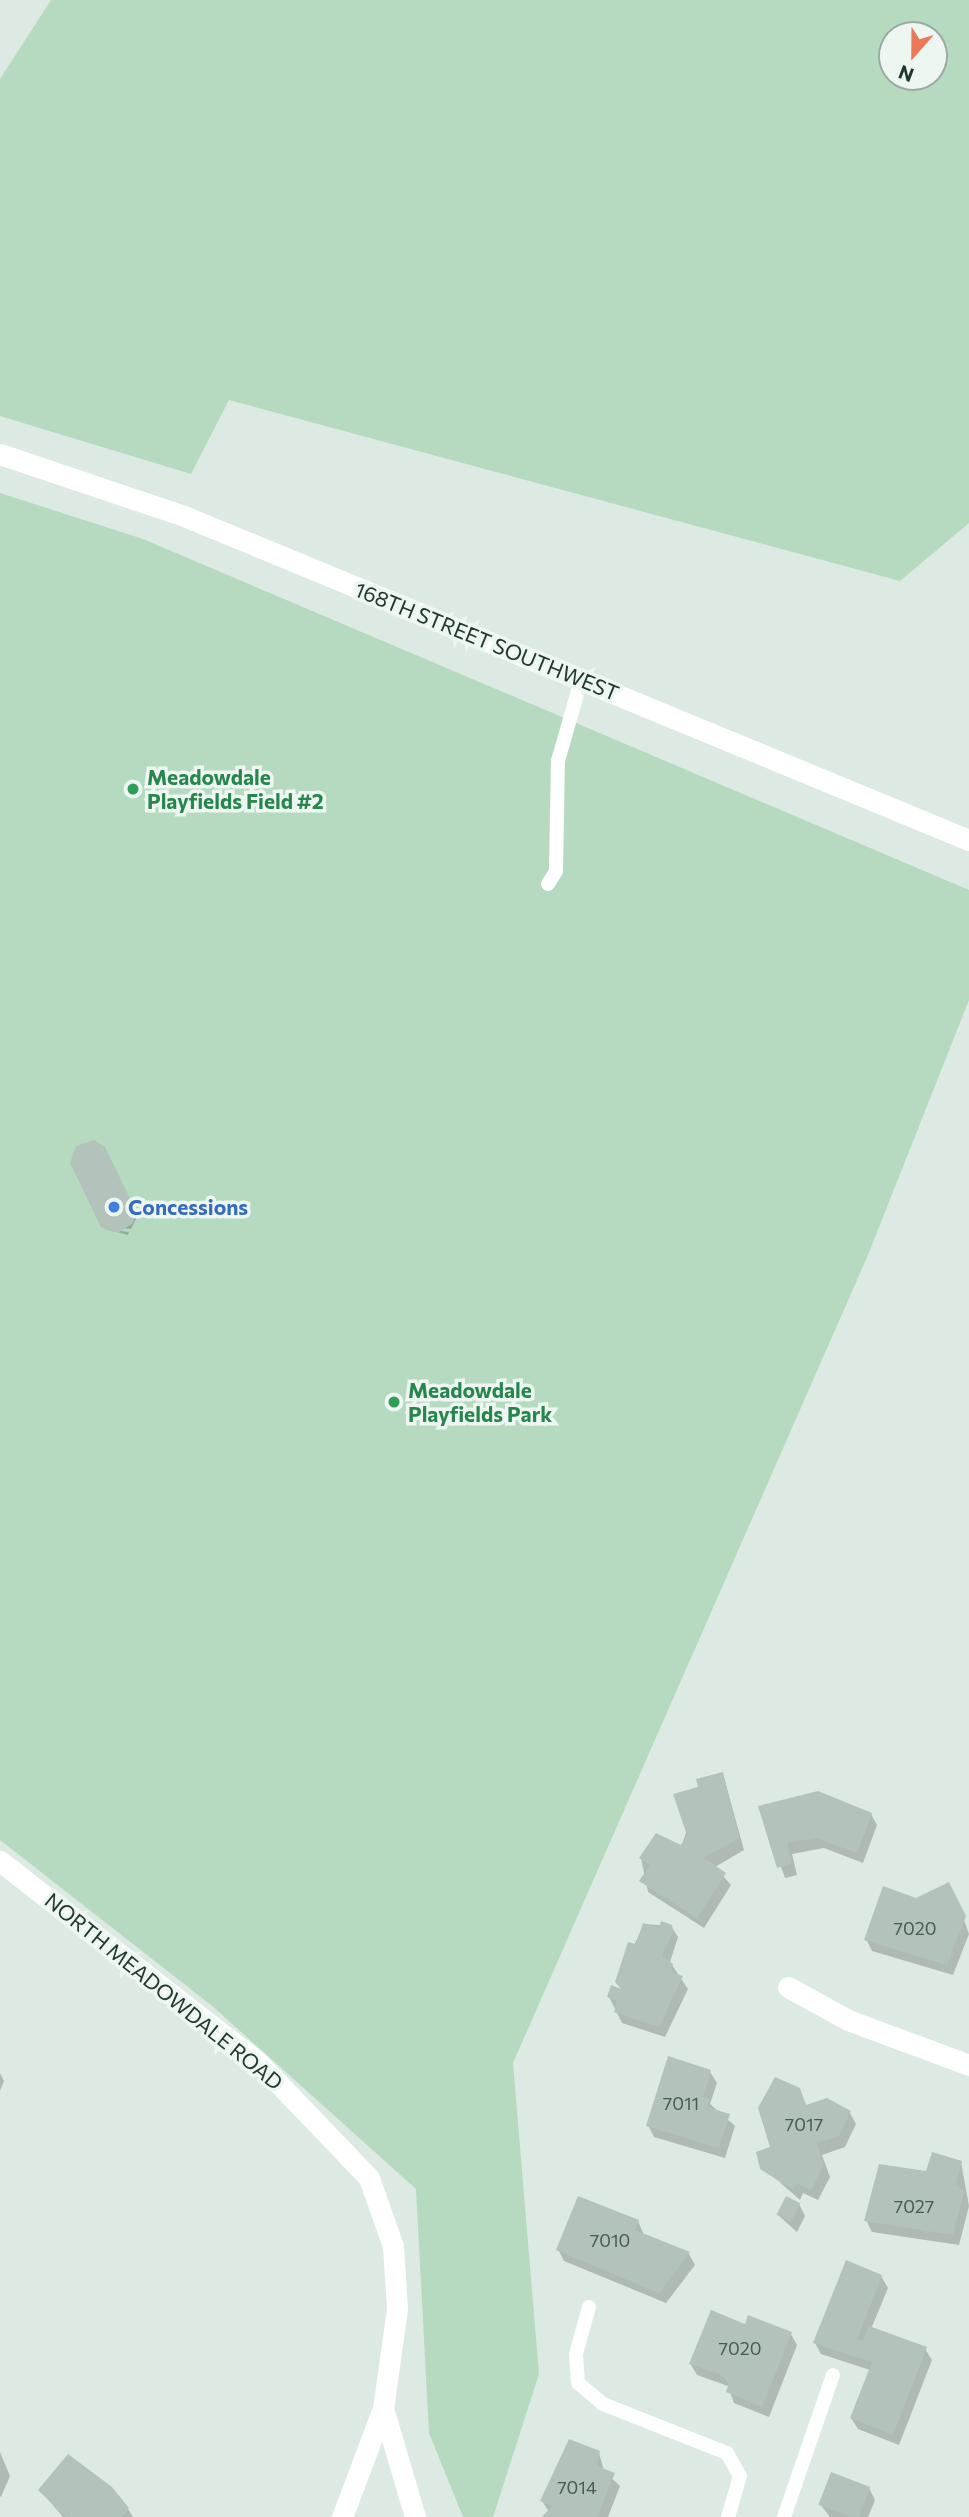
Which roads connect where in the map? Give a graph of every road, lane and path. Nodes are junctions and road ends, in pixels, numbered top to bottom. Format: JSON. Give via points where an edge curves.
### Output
{"nodes":[{"id":1,"x":0,"y":454,"type":"edge"},
{"id":2,"x":582,"y":680,"type":"junction"},
{"id":3,"x":969,"y":840,"type":"edge"},
{"id":4,"x":548,"y":884,"type":"dead end"},
{"id":5,"x":0,"y":1861,"type":"edge"},
{"id":6,"x":788,"y":1987,"type":"dead end"},
{"id":7,"x":969,"y":2065,"type":"edge"},
{"id":8,"x":589,"y":2307,"type":"dead end"},
{"id":9,"x":833,"y":2375,"type":"dead end"},
{"id":10,"x":383,"y":2407,"type":"junction"},
{"id":11,"x":342,"y":2517,"type":"edge"},
{"id":12,"x":415,"y":2517,"type":"edge"},
{"id":13,"x":728,"y":2517,"type":"edge"},
{"id":14,"x":784,"y":2517,"type":"edge"}],
"edges":[{"from":1,"to":2,"type":"street","name":"168TH STREET SOUTHWEST","via":[[184,516]]},
{"from":2,"to":3,"type":"street","name":"168TH STREET SOUTHWEST"},
{"from":2,"to":4,"type":"lane","via":[[558,761],[556,871]]},
{"from":5,"to":10,"type":"street","name":"NORTH MEADOWDALE ROAD","via":[[256,2060],[369,2178],[393,2246],[397,2309]]},
{"from":6,"to":7,"type":"street","via":[[848,2020]]},
{"from":8,"to":13,"type":"lane","via":[[576,2354],[578,2383],[603,2404],[727,2453],[740,2476]]},
{"from":9,"to":14,"type":"lane"},
{"from":10,"to":11,"type":"street","name":"NORTH MEADOWDALE ROAD"},
{"from":10,"to":12,"type":"street"}]}
